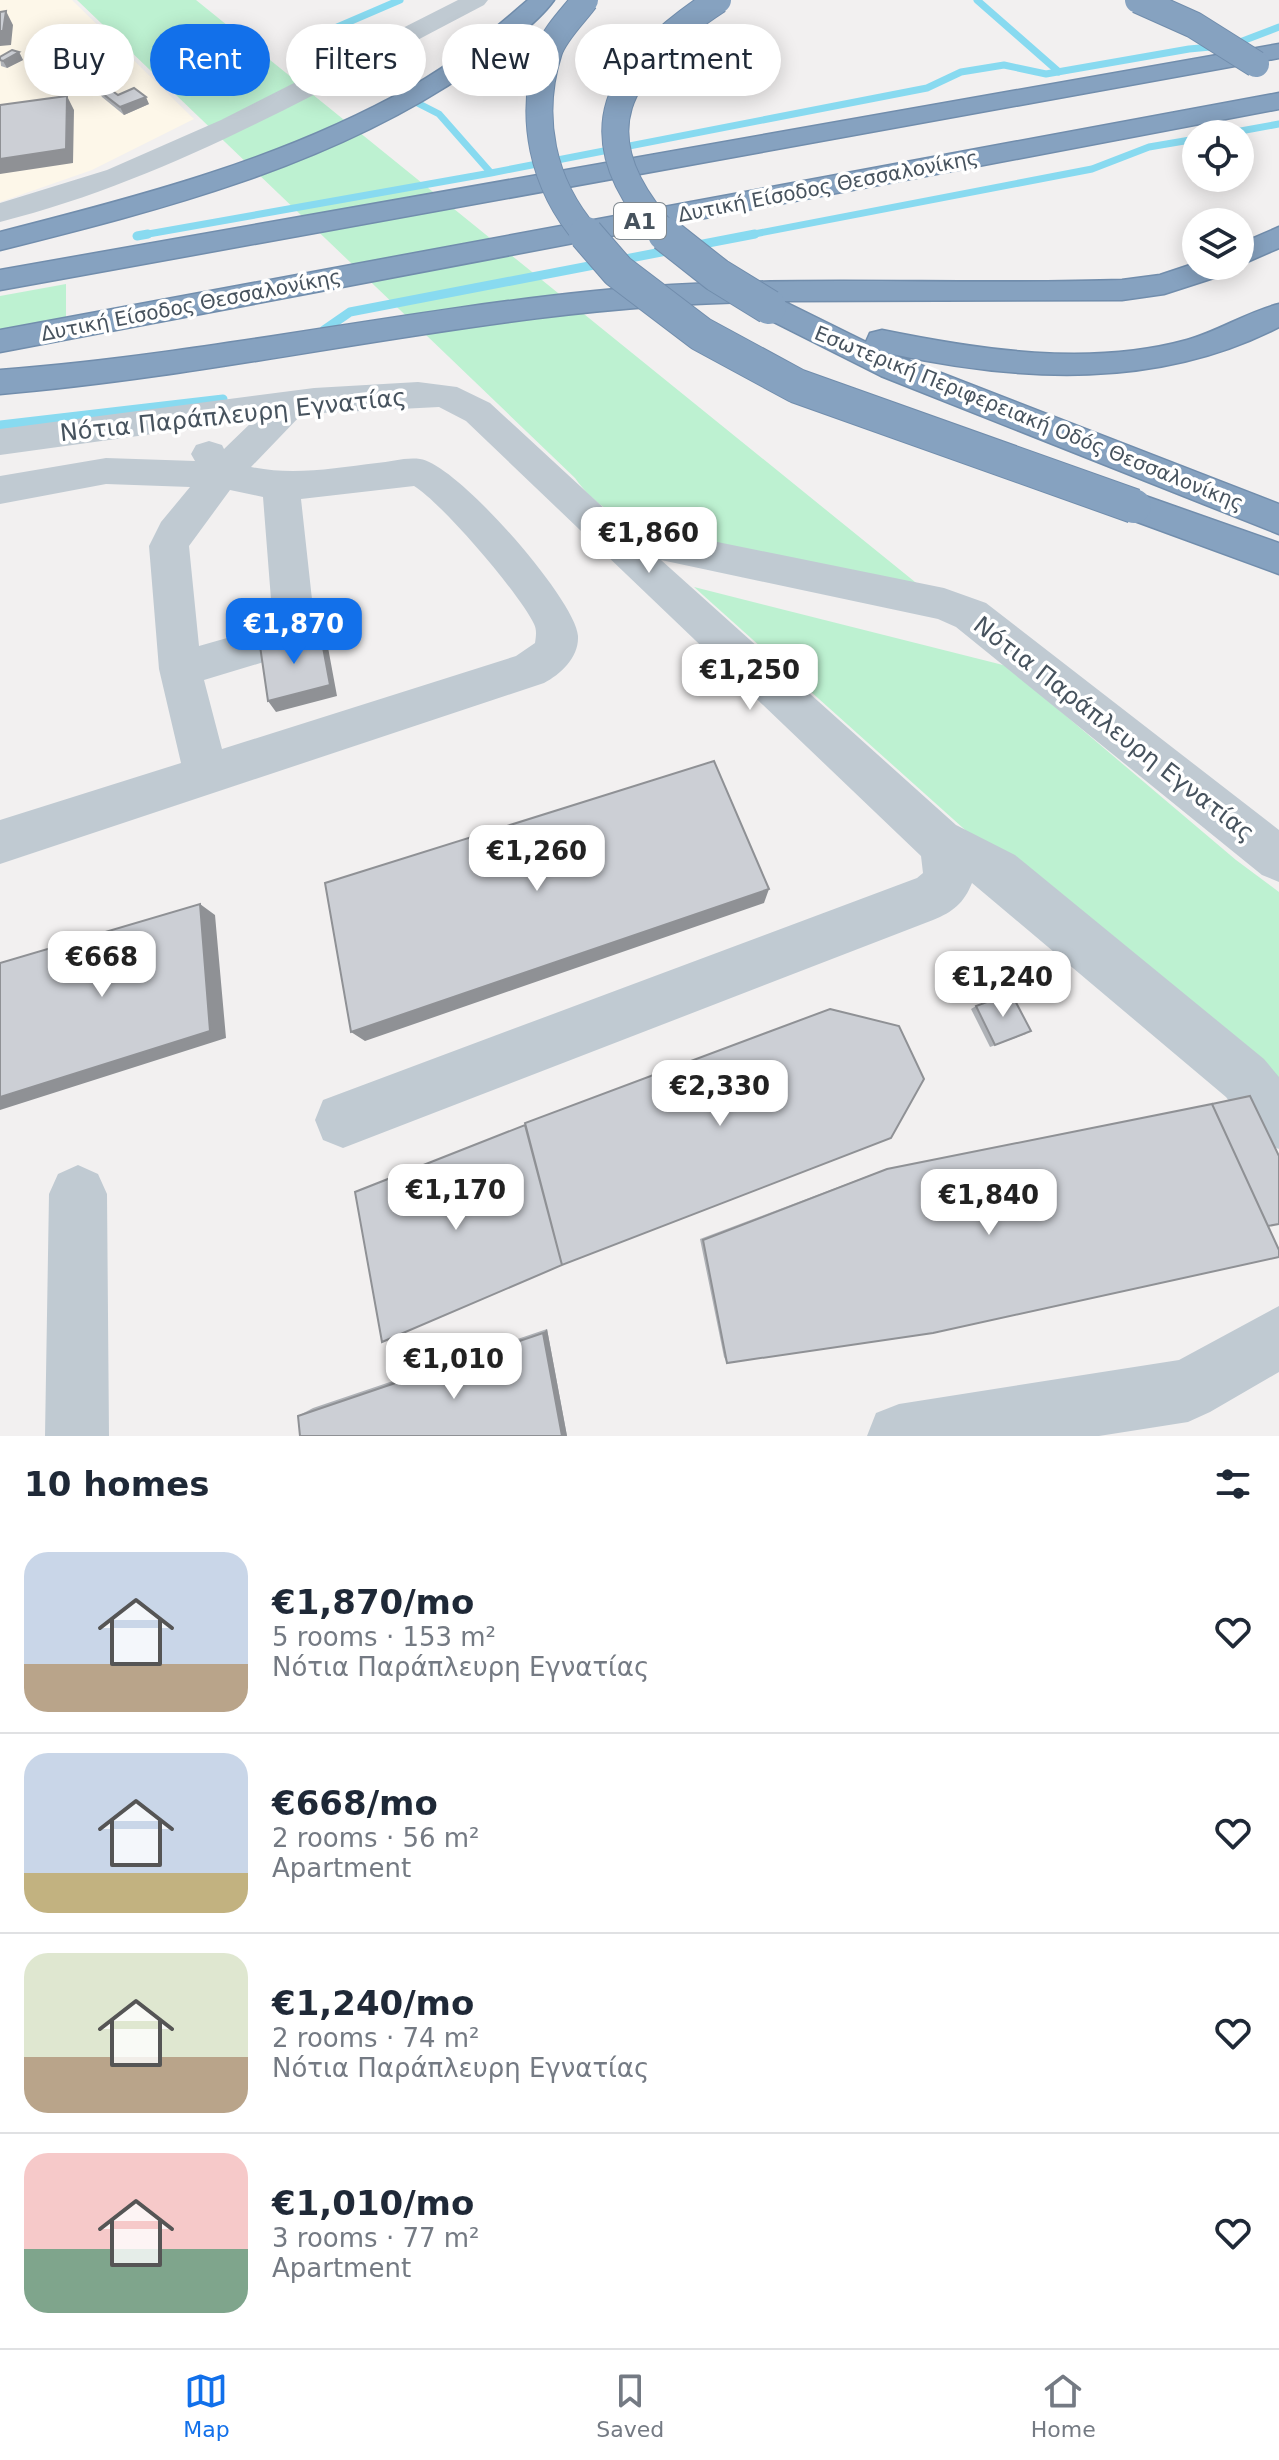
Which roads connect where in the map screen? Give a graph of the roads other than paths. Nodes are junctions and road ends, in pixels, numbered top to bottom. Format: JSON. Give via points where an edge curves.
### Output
{"nodes":[{"id":1,"x":476,"y":0,"type":"edge"},
{"id":2,"x":542,"y":0,"type":"edge"},
{"id":3,"x":585,"y":0,"type":"edge"},
{"id":4,"x":718,"y":0,"type":"edge"},
{"id":5,"x":1138,"y":0,"type":"edge"},
{"id":6,"x":1268,"y":58,"type":"edge"},
{"id":7,"x":1279,"y":78,"type":"edge"},
{"id":8,"x":1279,"y":87,"type":"edge"},
{"id":9,"x":1279,"y":101,"type":"edge"},
{"id":10,"x":0,"y":213,"type":"edge"},
{"id":11,"x":1279,"y":236,"type":"edge"},
{"id":12,"x":0,"y":241,"type":"edge"},
{"id":13,"x":1254,"y":249,"type":"edge"},
{"id":14,"x":1182,"y":278,"type":"edge"},
{"id":15,"x":0,"y":280,"type":"edge"},
{"id":16,"x":769,"y":307,"type":"junction"},
{"id":17,"x":1279,"y":314,"type":"edge"},
{"id":18,"x":0,"y":341,"type":"edge"},
{"id":19,"x":0,"y":382,"type":"edge"},
{"id":20,"x":292,"y":403,"type":"junction"},
{"id":21,"x":188,"y":417,"type":"junction"},
{"id":22,"x":0,"y":442,"type":"edge"},
{"id":23,"x":221,"y":475,"type":"junction"},
{"id":24,"x":281,"y":487,"type":"junction"},
{"id":25,"x":0,"y":490,"type":"edge"},
{"id":26,"x":1279,"y":520,"type":"edge"},
{"id":27,"x":607,"y":534,"type":"junction"},
{"id":28,"x":1279,"y":559,"type":"edge"},
{"id":29,"x":180,"y":669,"type":"junction"},
{"id":30,"x":206,"y":774,"type":"junction"},
{"id":31,"x":939,"y":841,"type":"junction"},
{"id":32,"x":0,"y":842,"type":"edge"},
{"id":33,"x":1279,"y":859,"type":"edge"},
{"id":34,"x":343,"y":1120,"type":"dead end"},
{"id":35,"x":1279,"y":1121,"type":"edge"},
{"id":36,"x":78,"y":1194,"type":"dead end"},
{"id":37,"x":1279,"y":1337,"type":"edge"},
{"id":38,"x":77,"y":1436,"type":"edge"},
{"id":39,"x":899,"y":1436,"type":"edge"}],
"edges":[{"from":1,"to":10,"type":"street","via":[[231,126],[117,176]]},
{"from":2,"to":12,"type":"highway","via":[[486,49],[413,97],[319,143],[205,187]]},
{"from":3,"to":28,"type":"highway","bridge":true,"via":[[550,48],[538,108],[541,142],[551,180],[569,215],[618,271],[701,334],[797,386]]},
{"from":4,"to":16,"type":"highway","name":"Εσωτερική Περιφερειακή Οδός Θεσσαλονίκης","bridge":true,"via":[[662,41],[636,68],[617,113],[618,154],[631,189],[659,228],[694,259]]},
{"from":5,"to":6,"type":"highway","bridge":true},
{"from":6,"to":7,"type":"highway"},
{"from":6,"to":8,"type":"highway"},
{"from":6,"to":15,"type":"highway","number":"Α1"},
{"from":9,"to":18,"type":"highway","name":"Δυτική Είσοδος Θεσσαλονίκης","number":"Α1"},
{"from":11,"to":13,"type":"highway"},
{"from":14,"to":19,"type":"highway","via":[[1078,293],[756,292],[594,301],[116,372]]},
{"from":16,"to":17,"type":"highway","via":[[917,349],[990,360],[1089,364],[1202,347]]},
{"from":16,"to":26,"type":"highway","name":"Εσωτερική Περιφερειακή Οδός Θεσσαλονίκης","via":[[826,339]]},
{"from":20,"to":21,"type":"street","name":"Νότια Παράπλευρη Εγνατίας"},
{"from":20,"to":23,"type":"street"},
{"from":20,"to":27,"type":"street","name":"Νότια Παράπλευρη Εγνατίας","via":[[418,394],[458,399]]},
{"from":21,"to":22,"type":"street","name":"Νότια Παράπλευρη Εγνατίας"},
{"from":21,"to":23,"type":"street"},
{"from":23,"to":24,"type":"street"},
{"from":23,"to":25,"type":"street","via":[[106,471]]},
{"from":23,"to":29,"type":"street","via":[[169,546]]},
{"from":24,"to":29,"type":"street","via":[[295,636]]},
{"from":24,"to":30,"type":"street","via":[[407,472],[429,476],[524,581],[558,627],[559,640],[544,664],[529,670]]},
{"from":27,"to":31,"type":"street"},
{"from":27,"to":33,"type":"street","name":"Νότια Παράπλευρη Εγνατίας","via":[[963,611]]},
{"from":29,"to":30,"type":"street"},
{"from":30,"to":32,"type":"street"},
{"from":31,"to":34,"type":"street","via":[[948,883],[933,896]]},
{"from":31,"to":35,"type":"street","via":[[998,871],[1245,1078]]},
{"from":36,"to":38,"type":"street"},
{"from":37,"to":39,"type":"street","via":[[1188,1390]]}]}
